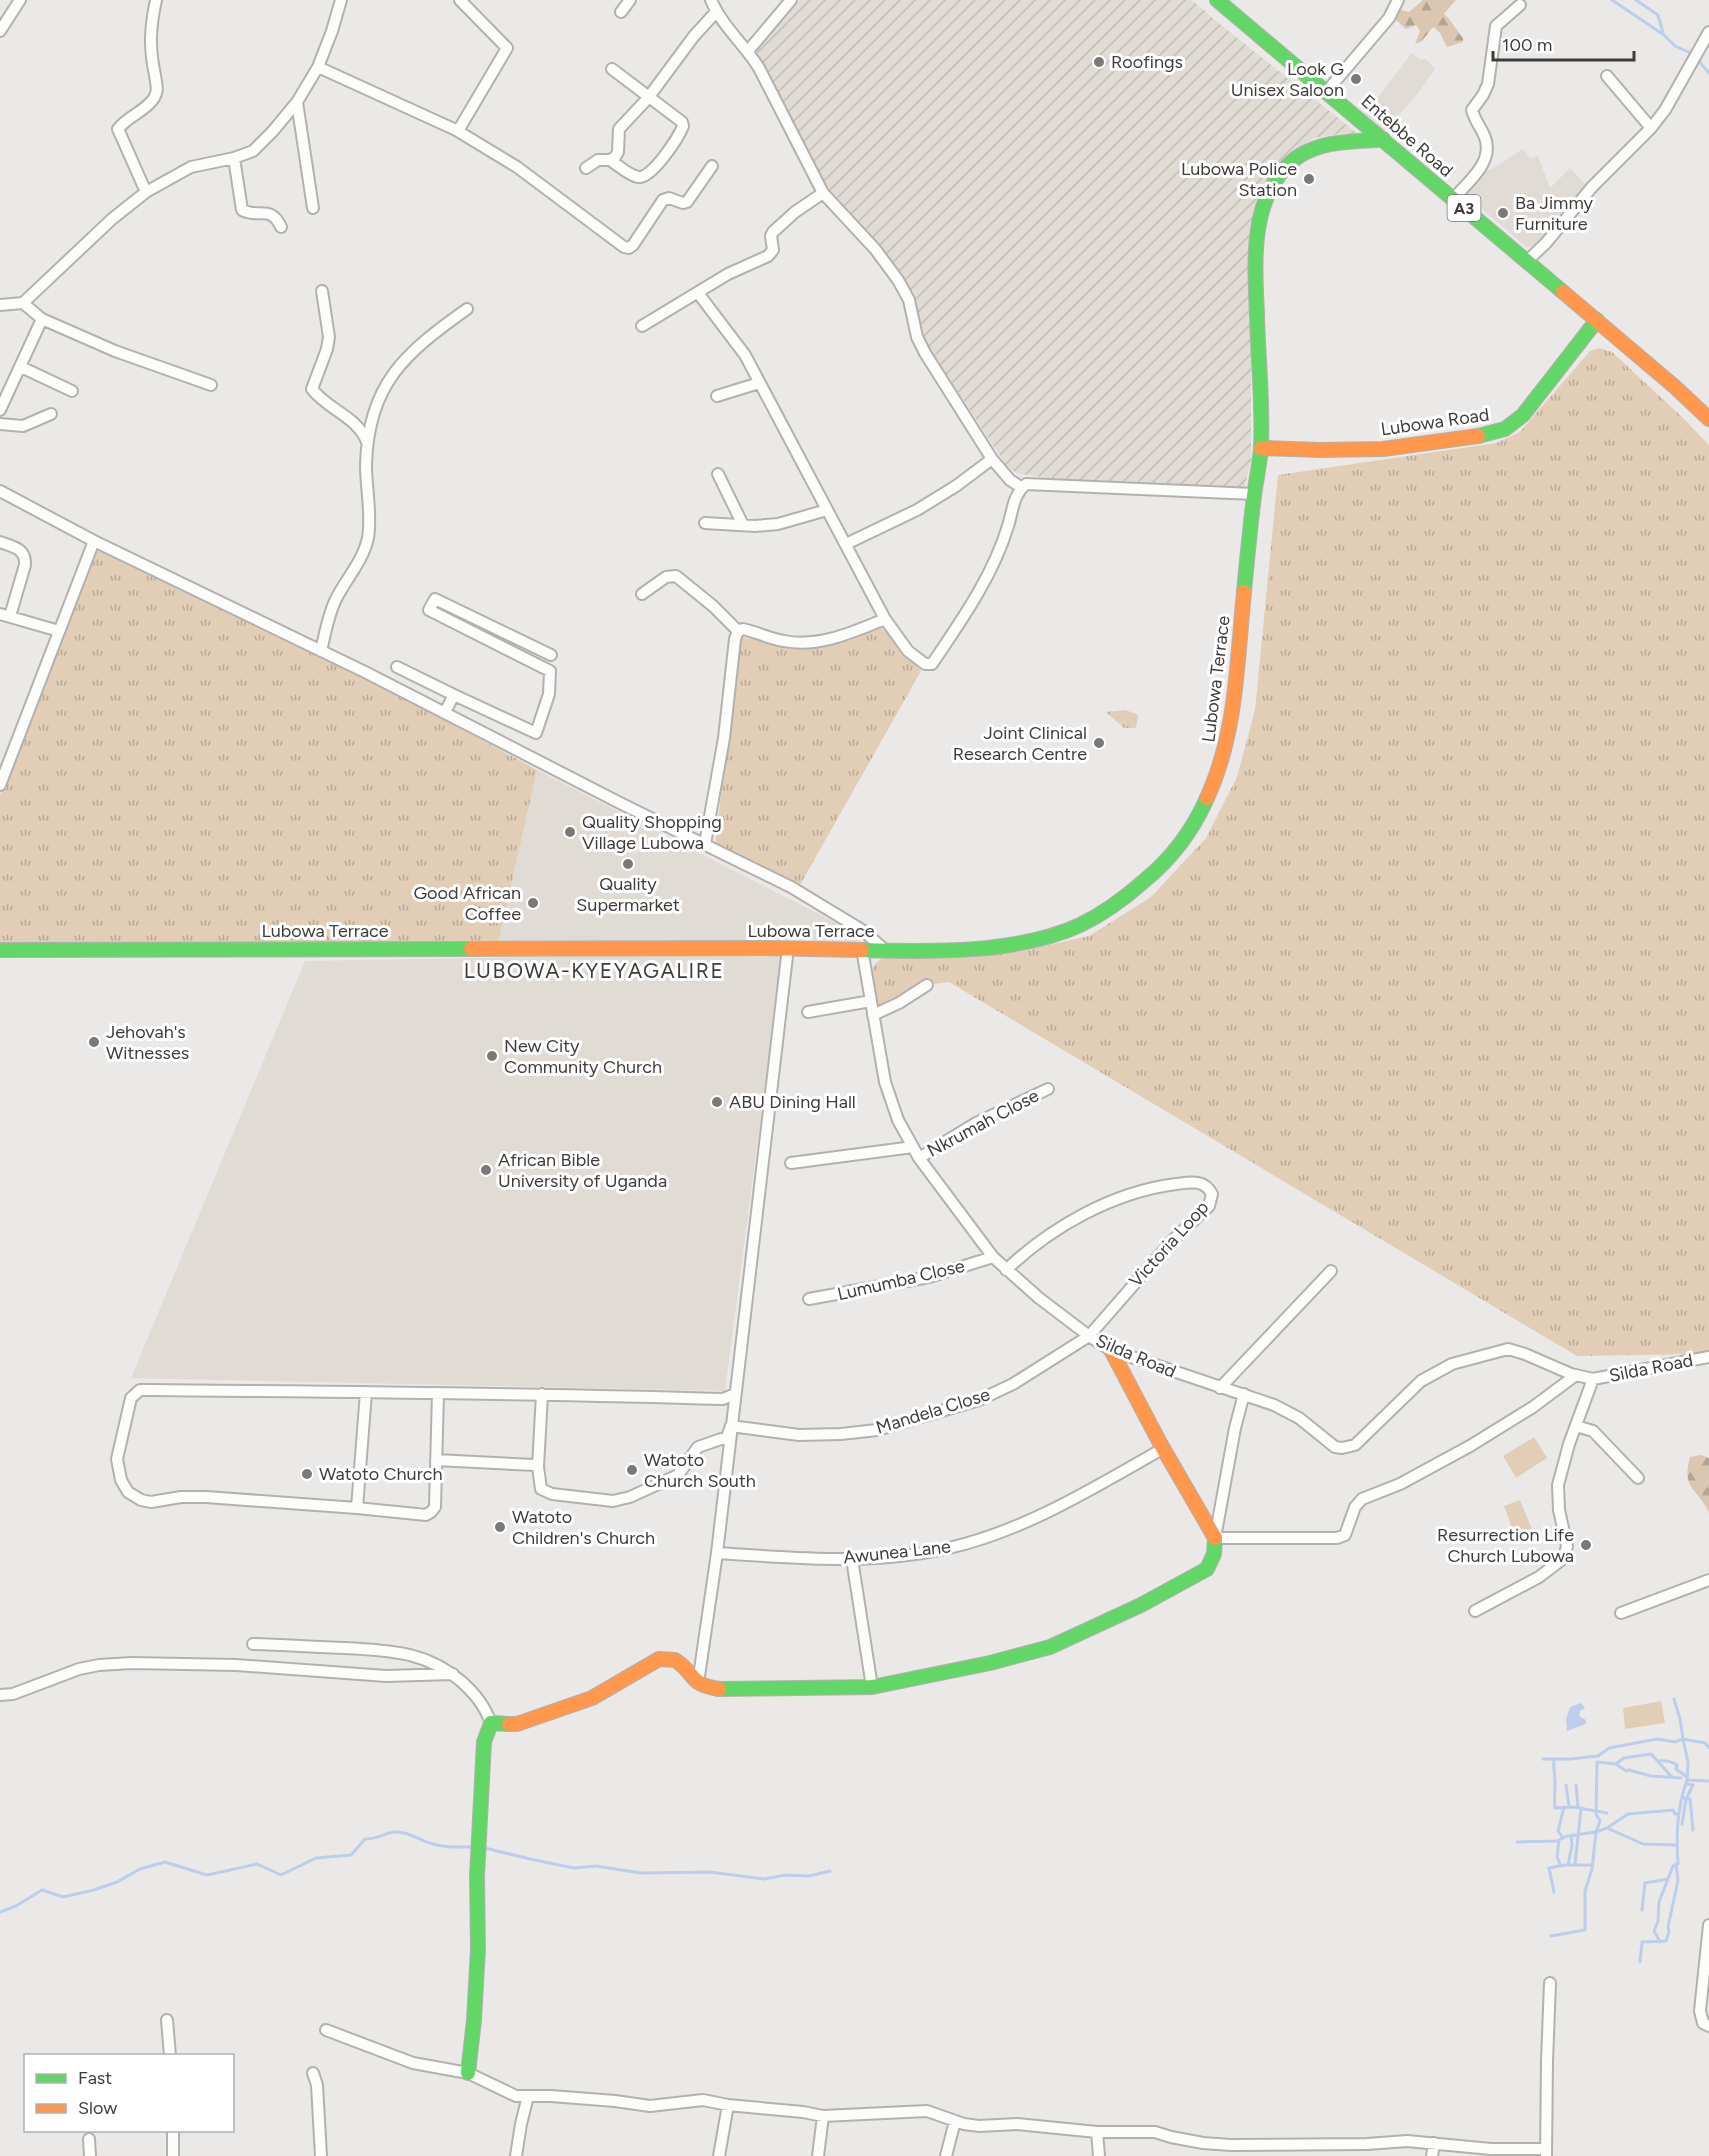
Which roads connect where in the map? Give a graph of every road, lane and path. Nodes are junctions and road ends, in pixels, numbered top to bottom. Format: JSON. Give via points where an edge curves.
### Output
{"nodes":[{"id":1,"x":20,"y":0,"type":"edge"},
{"id":2,"x":156,"y":0,"type":"edge"},
{"id":3,"x":341,"y":0,"type":"edge"},
{"id":4,"x":460,"y":0,"type":"edge"},
{"id":5,"x":630,"y":0,"type":"edge"},
{"id":6,"x":711,"y":0,"type":"edge"},
{"id":7,"x":790,"y":0,"type":"edge"},
{"id":8,"x":1217,"y":0,"type":"edge"},
{"id":9,"x":1398,"y":0,"type":"edge"},
{"id":10,"x":1520,"y":5,"type":"dead end"},
{"id":11,"x":621,"y":12,"type":"dead end"},
{"id":12,"x":716,"y":12,"type":"junction"},
{"id":13,"x":0,"y":31,"type":"edge"},
{"id":14,"x":1709,"y":32,"type":"edge"},
{"id":15,"x":748,"y":51,"type":"junction"},
{"id":16,"x":318,"y":67,"type":"junction"},
{"id":17,"x":612,"y":69,"type":"dead end"},
{"id":18,"x":1607,"y":76,"type":"dead end"},
{"id":19,"x":1327,"y":91,"type":"junction"},
{"id":20,"x":648,"y":98,"type":"junction"},
{"id":21,"x":297,"y":102,"type":"junction"},
{"id":22,"x":1651,"y":128,"type":"junction"},
{"id":23,"x":458,"y":131,"type":"junction"},
{"id":24,"x":1383,"y":139,"type":"junction"},
{"id":25,"x":234,"y":158,"type":"junction"},
{"id":26,"x":610,"y":160,"type":"junction"},
{"id":27,"x":712,"y":166,"type":"dead end"},
{"id":28,"x":586,"y":168,"type":"dead end"},
{"id":29,"x":146,"y":192,"type":"junction"},
{"id":30,"x":823,"y":194,"type":"junction"},
{"id":31,"x":1453,"y":199,"type":"junction"},
{"id":32,"x":313,"y":208,"type":"dead end"},
{"id":33,"x":281,"y":227,"type":"dead end"},
{"id":34,"x":1527,"y":261,"type":"junction"},
{"id":35,"x":322,"y":291,"type":"dead end"},
{"id":36,"x":698,"y":293,"type":"junction"},
{"id":37,"x":23,"y":303,"type":"junction"},
{"id":38,"x":0,"y":305,"type":"edge"},
{"id":39,"x":467,"y":309,"type":"dead end"},
{"id":40,"x":42,"y":319,"type":"junction"},
{"id":41,"x":1597,"y":320,"type":"junction"},
{"id":42,"x":642,"y":326,"type":"dead end"},
{"id":43,"x":21,"y":367,"type":"junction"},
{"id":44,"x":759,"y":383,"type":"junction"},
{"id":45,"x":211,"y":385,"type":"dead end"},
{"id":46,"x":72,"y":392,"type":"dead end"},
{"id":47,"x":717,"y":396,"type":"dead end"},
{"id":48,"x":0,"y":410,"type":"edge"},
{"id":49,"x":51,"y":414,"type":"dead end"},
{"id":50,"x":1709,"y":419,"type":"edge"},
{"id":51,"x":0,"y":424,"type":"edge"},
{"id":52,"x":368,"y":442,"type":"junction"},
{"id":53,"x":1261,"y":448,"type":"junction"},
{"id":54,"x":992,"y":459,"type":"junction"},
{"id":55,"x":718,"y":474,"type":"dead end"},
{"id":56,"x":1022,"y":488,"type":"junction"},
{"id":57,"x":0,"y":491,"type":"edge"},
{"id":58,"x":1254,"y":494,"type":"junction"},
{"id":59,"x":826,"y":510,"type":"junction"},
{"id":60,"x":705,"y":523,"type":"dead end"},
{"id":61,"x":743,"y":525,"type":"junction"},
{"id":62,"x":94,"y":541,"type":"junction"},
{"id":63,"x":0,"y":542,"type":"edge"},
{"id":64,"x":846,"y":544,"type":"junction"},
{"id":65,"x":642,"y":594,"type":"dead end"},
{"id":66,"x":5,"y":615,"type":"edge"},
{"id":67,"x":885,"y":619,"type":"junction"},
{"id":68,"x":59,"y":631,"type":"junction"},
{"id":69,"x":738,"y":632,"type":"junction"},
{"id":70,"x":321,"y":651,"type":"junction"},
{"id":71,"x":551,"y":655,"type":"dead end"},
{"id":72,"x":397,"y":667,"type":"dead end"},
{"id":73,"x":454,"y":695,"type":"junction"},
{"id":74,"x":445,"y":712,"type":"junction"},
{"id":75,"x":0,"y":785,"type":"edge"},
{"id":76,"x":705,"y":844,"type":"junction"},
{"id":77,"x":788,"y":948,"type":"junction"},
{"id":78,"x":862,"y":949,"type":"junction"},
{"id":79,"x":884,"y":949,"type":"junction"},
{"id":80,"x":0,"y":950,"type":"edge"},
{"id":81,"x":927,"y":985,"type":"dead end"},
{"id":82,"x":871,"y":1001,"type":"junction"},
{"id":83,"x":808,"y":1012,"type":"dead end"},
{"id":84,"x":873,"y":1015,"type":"junction"},
{"id":85,"x":1048,"y":1089,"type":"dead end"},
{"id":86,"x":913,"y":1147,"type":"junction"},
{"id":87,"x":919,"y":1158,"type":"junction"},
{"id":88,"x":791,"y":1163,"type":"dead end"},
{"id":89,"x":993,"y":1257,"type":"junction"},
{"id":90,"x":1006,"y":1270,"type":"junction"},
{"id":91,"x":1331,"y":1271,"type":"dead end"},
{"id":92,"x":809,"y":1299,"type":"dead end"},
{"id":93,"x":1089,"y":1336,"type":"junction"},
{"id":94,"x":1111,"y":1350,"type":"junction"},
{"id":95,"x":1709,"y":1357,"type":"edge"},
{"id":96,"x":1576,"y":1376,"type":"junction"},
{"id":97,"x":1593,"y":1379,"type":"junction"},
{"id":98,"x":1220,"y":1388,"type":"junction"},
{"id":99,"x":366,"y":1392,"type":"junction"},
{"id":100,"x":438,"y":1393,"type":"junction"},
{"id":101,"x":542,"y":1394,"type":"junction"},
{"id":102,"x":735,"y":1394,"type":"junction"},
{"id":103,"x":1244,"y":1394,"type":"junction"},
{"id":104,"x":731,"y":1426,"type":"junction"},
{"id":105,"x":1576,"y":1426,"type":"junction"},
{"id":106,"x":1164,"y":1448,"type":"junction"},
{"id":107,"x":436,"y":1460,"type":"junction"},
{"id":108,"x":538,"y":1467,"type":"junction"},
{"id":109,"x":1638,"y":1478,"type":"dead end"},
{"id":110,"x":357,"y":1508,"type":"junction"},
{"id":111,"x":1215,"y":1538,"type":"junction"},
{"id":112,"x":717,"y":1553,"type":"junction"},
{"id":113,"x":852,"y":1560,"type":"junction"},
{"id":114,"x":1709,"y":1581,"type":"edge"},
{"id":115,"x":1475,"y":1611,"type":"dead end"},
{"id":116,"x":1621,"y":1613,"type":"dead end"},
{"id":117,"x":253,"y":1644,"type":"dead end"},
{"id":118,"x":453,"y":1674,"type":"junction"},
{"id":119,"x":698,"y":1683,"type":"junction"},
{"id":120,"x":872,"y":1687,"type":"junction"},
{"id":121,"x":0,"y":1695,"type":"edge"},
{"id":122,"x":491,"y":1723,"type":"junction"},
{"id":123,"x":1709,"y":1925,"type":"edge"},
{"id":124,"x":1550,"y":1983,"type":"dead end"},
{"id":125,"x":167,"y":2020,"type":"dead end"},
{"id":126,"x":1709,"y":2026,"type":"edge"},
{"id":127,"x":326,"y":2030,"type":"dead end"},
{"id":128,"x":170,"y":2054,"type":"edge"},
{"id":129,"x":313,"y":2073,"type":"dead end"},
{"id":130,"x":468,"y":2073,"type":"junction"},
{"id":131,"x":528,"y":2096,"type":"junction"},
{"id":132,"x":728,"y":2105,"type":"junction"},
{"id":133,"x":823,"y":2116,"type":"junction"},
{"id":134,"x":955,"y":2121,"type":"junction"},
{"id":135,"x":173,"y":2132,"type":"edge"},
{"id":136,"x":1097,"y":2132,"type":"junction"},
{"id":137,"x":89,"y":2139,"type":"dead end"},
{"id":138,"x":1434,"y":2143,"type":"junction"},
{"id":139,"x":1316,"y":2144,"type":"junction"},
{"id":140,"x":1367,"y":2144,"type":"junction"},
{"id":141,"x":1546,"y":2152,"type":"edge"},
{"id":142,"x":90,"y":2156,"type":"edge"},
{"id":143,"x":173,"y":2156,"type":"edge"},
{"id":144,"x":321,"y":2156,"type":"edge"},
{"id":145,"x":516,"y":2156,"type":"edge"},
{"id":146,"x":719,"y":2156,"type":"edge"},
{"id":147,"x":818,"y":2156,"type":"edge"},
{"id":148,"x":946,"y":2156,"type":"edge"},
{"id":149,"x":1099,"y":2156,"type":"edge"},
{"id":150,"x":1317,"y":2156,"type":"edge"},
{"id":151,"x":1366,"y":2156,"type":"edge"},
{"id":152,"x":1432,"y":2156,"type":"edge"}],
"edges":[{"from":1,"to":13,"type":"street"},
{"from":2,"to":29,"type":"street","via":[[150,39],[156,97],[118,129]]},
{"from":3,"to":16,"type":"street"},
{"from":4,"to":23,"type":"street","via":[[507,48]]},
{"from":5,"to":11,"type":"street"},
{"from":6,"to":12,"type":"street"},
{"from":7,"to":15,"type":"street"},
{"from":8,"to":19,"type":"street","name":"Entebbe Road","number":"A3"},
{"from":9,"to":19,"type":"street","via":[[1389,18]]},
{"from":10,"to":31,"type":"street","via":[[1496,26],[1488,84],[1472,110],[1486,142],[1484,162]]},
{"from":12,"to":15,"type":"street"},
{"from":12,"to":20,"type":"street"},
{"from":14,"to":22,"type":"street"},
{"from":15,"to":30,"type":"street"},
{"from":16,"to":21,"type":"street"},
{"from":16,"to":23,"type":"street"},
{"from":17,"to":20,"type":"street"},
{"from":18,"to":22,"type":"street"},
{"from":19,"to":24,"type":"street","name":"Entebbe Road","number":"A3"},
{"from":20,"to":26,"type":"street","via":[[619,129],[618,152]]},
{"from":20,"to":26,"type":"street","via":[[682,122],[682,129],[644,177],[631,174]]},
{"from":21,"to":25,"type":"street","via":[[253,151]]},
{"from":21,"to":32,"type":"street"},
{"from":22,"to":34,"type":"street"},
{"from":23,"to":27,"type":"street","via":[[517,167],[629,248],[663,200],[687,202]]},
{"from":24,"to":31,"type":"street","name":"Entebbe Road","number":"A3"},
{"from":24,"to":53,"type":"street","name":"Lubowa Terrace","via":[[1305,151],[1291,162],[1268,195],[1255,258]]},
{"from":25,"to":29,"type":"street","via":[[191,167]]},
{"from":25,"to":33,"type":"street","via":[[242,210],[272,215]]},
{"from":26,"to":28,"type":"street","via":[[598,160]]},
{"from":29,"to":37,"type":"street"},
{"from":30,"to":36,"type":"street","via":[[773,232],[773,250],[768,256]]},
{"from":30,"to":54,"type":"street","via":[[898,280],[909,300],[921,346]]},
{"from":31,"to":34,"type":"street","name":"Entebbe Road","number":"A3"},
{"from":34,"to":41,"type":"street","name":"Entebbe Road","number":"A3"},
{"from":35,"to":52,"type":"street","via":[[329,337],[312,389],[354,422]]},
{"from":36,"to":42,"type":"street"},
{"from":36,"to":44,"type":"street","via":[[745,355]]},
{"from":37,"to":38,"type":"street"},
{"from":37,"to":40,"type":"street"},
{"from":39,"to":52,"type":"street","via":[[420,344],[385,384]]},
{"from":40,"to":43,"type":"street"},
{"from":40,"to":45,"type":"street","via":[[115,351]]},
{"from":41,"to":50,"type":"street","name":"Entebbe Road","number":"A3"},
{"from":41,"to":53,"type":"street","name":"Lubowa Road","via":[[1523,415],[1505,429],[1383,449]]},
{"from":43,"to":46,"type":"street"},
{"from":43,"to":48,"type":"street"},
{"from":44,"to":47,"type":"street"},
{"from":44,"to":59,"type":"street"},
{"from":49,"to":51,"type":"street","via":[[23,426]]},
{"from":52,"to":70,"type":"street","via":[[368,537],[332,607]]},
{"from":53,"to":58,"type":"street","name":"Lubowa Terrace"},
{"from":54,"to":56,"type":"street"},
{"from":54,"to":64,"type":"street","via":[[917,510]]},
{"from":55,"to":61,"type":"street"},
{"from":56,"to":58,"type":"street","via":[[1033,483]]},
{"from":56,"to":67,"type":"street","via":[[992,565],[932,664],[922,663],[908,651]]},
{"from":57,"to":62,"type":"street"},
{"from":58,"to":79,"type":"street","name":"Lubowa Terrace","via":[[1228,744],[1217,780],[1196,820],[1172,852],[1153,875],[1125,898],[1080,925],[1057,933],[988,947]]},
{"from":59,"to":61,"type":"street","via":[[778,524]]},
{"from":59,"to":64,"type":"street"},
{"from":60,"to":61,"type":"street"},
{"from":62,"to":68,"type":"street"},
{"from":62,"to":70,"type":"street"},
{"from":63,"to":66,"type":"street","via":[[21,550],[26,558]]},
{"from":64,"to":67,"type":"street"},
{"from":65,"to":69,"type":"street","via":[[666,577],[676,576]]},
{"from":66,"to":68,"type":"street"},
{"from":67,"to":69,"type":"street","via":[[807,644],[743,629]]},
{"from":68,"to":75,"type":"street"},
{"from":69,"to":76,"type":"street"},
{"from":70,"to":74,"type":"street"},
{"from":71,"to":73,"type":"street","via":[[435,599],[429,610],[550,671],[549,694],[536,733]]},
{"from":72,"to":73,"type":"street"},
{"from":73,"to":74,"type":"street"},
{"from":74,"to":76,"type":"street"},
{"from":76,"to":79,"type":"street","via":[[791,887],[862,930]]},
{"from":77,"to":78,"type":"street","name":"Lubowa Terrace"},
{"from":77,"to":80,"type":"street","name":"Lubowa Terrace"},
{"from":77,"to":102,"type":"street"},
{"from":78,"to":79,"type":"street","name":"Lubowa Terrace"},
{"from":78,"to":82,"type":"street","name":"Silda Road"},
{"from":81,"to":84,"type":"street"},
{"from":82,"to":83,"type":"street"},
{"from":82,"to":84,"type":"street","name":"Silda Road"},
{"from":84,"to":86,"type":"street","name":"Silda Road","via":[[885,1082],[898,1120]]},
{"from":85,"to":87,"type":"street","name":"Nkrumah Close","via":[[976,1123]]},
{"from":86,"to":87,"type":"street","name":"Silda Road"},
{"from":86,"to":88,"type":"street"},
{"from":87,"to":89,"type":"street","name":"Silda Road"},
{"from":89,"to":90,"type":"street","name":"Silda Road"},
{"from":89,"to":92,"type":"street","name":"Lumumba Close","via":[[929,1277]]},
{"from":90,"to":93,"type":"street","name":"Silda Road"},
{"from":90,"to":93,"type":"street","name":"Victoria Loop","via":[[1037,1243],[1116,1199],[1190,1182],[1208,1187],[1212,1194],[1209,1206],[1171,1242]]},
{"from":91,"to":98,"type":"street"},
{"from":93,"to":94,"type":"street","name":"Silda Road"},
{"from":93,"to":104,"type":"street","name":"Mandela Close","via":[[1013,1384],[979,1400],[877,1430],[799,1435]]},
{"from":94,"to":98,"type":"street","name":"Silda Road"},
{"from":94,"to":106,"type":"street"},
{"from":95,"to":97,"type":"street","name":"Silda Road"},
{"from":96,"to":97,"type":"street","name":"Silda Road"},
{"from":96,"to":103,"type":"street","name":"Silda Road","via":[[1508,1349],[1452,1364],[1421,1381],[1355,1445],[1342,1448],[1335,1447],[1299,1418]]},
{"from":96,"to":111,"type":"street","via":[[1470,1446],[1400,1484],[1362,1499],[1345,1534],[1337,1538]]},
{"from":97,"to":105,"type":"street","name":"Silda Road"},
{"from":98,"to":103,"type":"street","name":"Silda Road"},
{"from":99,"to":100,"type":"street"},
{"from":99,"to":110,"type":"street"},
{"from":99,"to":110,"type":"street","via":[[140,1390],[131,1398],[117,1459],[128,1492],[141,1500],[206,1497]]},
{"from":100,"to":101,"type":"street"},
{"from":100,"to":107,"type":"street"},
{"from":101,"to":102,"type":"street","via":[[723,1399]]},
{"from":101,"to":108,"type":"street"},
{"from":102,"to":104,"type":"street"},
{"from":103,"to":111,"type":"street"},
{"from":104,"to":108,"type":"street","via":[[727,1437],[698,1447],[678,1475],[613,1501],[552,1494],[542,1489]]},
{"from":104,"to":112,"type":"street"},
{"from":105,"to":109,"type":"street","via":[[1593,1431]]},
{"from":105,"to":115,"type":"street","name":"Silda Road","via":[[1558,1485],[1567,1546],[1564,1558],[1539,1577]]},
{"from":106,"to":111,"type":"street"},
{"from":106,"to":113,"type":"street","name":"Awunea Lane","via":[[1005,1531],[925,1553]]},
{"from":107,"to":108,"type":"street"},
{"from":107,"to":110,"type":"street","via":[[435,1507],[431,1512],[426,1515]]},
{"from":111,"to":120,"type":"street","via":[[1214,1559],[1207,1569],[1058,1644],[990,1664]]},
{"from":112,"to":113,"type":"street","name":"Awunea Lane"},
{"from":112,"to":119,"type":"street"},
{"from":113,"to":120,"type":"street"},
{"from":114,"to":116,"type":"street"},
{"from":117,"to":118,"type":"street","via":[[401,1652],[428,1659]]},
{"from":118,"to":121,"type":"street","via":[[386,1676],[236,1665],[132,1663],[79,1669],[13,1694]]},
{"from":118,"to":122,"type":"street","via":[[482,1702]]},
{"from":119,"to":120,"type":"street","via":[[720,1689]]},
{"from":119,"to":122,"type":"street","via":[[676,1660],[659,1659],[592,1698],[517,1724]]},
{"from":122,"to":130,"type":"street","via":[[484,1742],[477,1876],[478,1949]]},
{"from":123,"to":126,"type":"street","via":[[1700,2011],[1703,2023]]},
{"from":124,"to":141,"type":"street"},
{"from":125,"to":128,"type":"street"},
{"from":127,"to":130,"type":"street","via":[[413,2063]]},
{"from":129,"to":144,"type":"street"},
{"from":130,"to":131,"type":"street","via":[[516,2096]]},
{"from":131,"to":132,"type":"street","via":[[650,2106],[703,2100]]},
{"from":131,"to":145,"type":"street"},
{"from":132,"to":133,"type":"street"},
{"from":132,"to":146,"type":"street"},
{"from":133,"to":134,"type":"street","via":[[927,2111]]},
{"from":133,"to":147,"type":"street"},
{"from":134,"to":136,"type":"street","via":[[979,2126],[1017,2124]]},
{"from":134,"to":148,"type":"street"},
{"from":135,"to":143,"type":"street"},
{"from":136,"to":139,"type":"street","via":[[1155,2132],[1231,2145]]},
{"from":136,"to":149,"type":"street"},
{"from":137,"to":142,"type":"street"},
{"from":138,"to":140,"type":"street"},
{"from":138,"to":141,"type":"street"},
{"from":138,"to":152,"type":"street"},
{"from":139,"to":140,"type":"street"},
{"from":139,"to":150,"type":"street"},
{"from":140,"to":151,"type":"street"}]}
